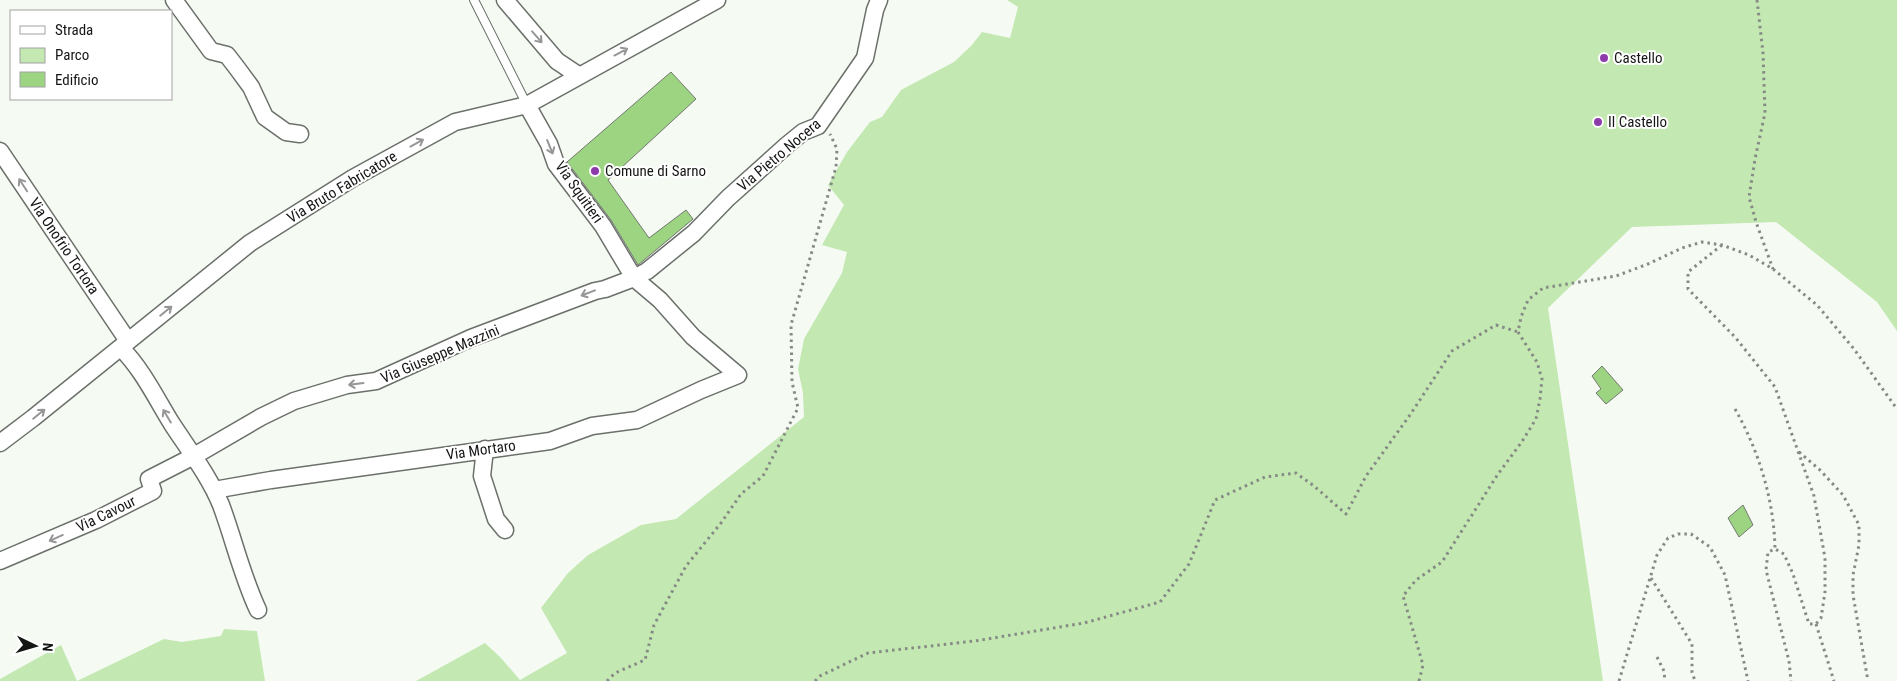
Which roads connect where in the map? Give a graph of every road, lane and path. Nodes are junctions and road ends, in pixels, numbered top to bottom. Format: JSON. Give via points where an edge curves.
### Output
{"nodes":[{"id":1,"x":174,"y":0,"type":"edge"},
{"id":2,"x":474,"y":0,"type":"edge"},
{"id":3,"x":505,"y":0,"type":"edge"},
{"id":4,"x":717,"y":0,"type":"edge"},
{"id":5,"x":880,"y":0,"type":"edge"},
{"id":6,"x":1757,"y":0,"type":"edge"},
{"id":7,"x":578,"y":75,"type":"junction"},
{"id":8,"x":526,"y":105,"type":"junction"},
{"id":9,"x":827,"y":114,"type":"junction"},
{"id":10,"x":300,"y":134,"type":"dead end"},
{"id":11,"x":0,"y":151,"type":"edge"},
{"id":12,"x":1722,"y":245,"type":"junction"},
{"id":13,"x":1773,"y":269,"type":"junction"},
{"id":14,"x":634,"y":278,"type":"junction"},
{"id":15,"x":1518,"y":332,"type":"junction"},
{"id":16,"x":125,"y":344,"type":"junction"},
{"id":17,"x":738,"y":375,"type":"joint"},
{"id":18,"x":1735,"y":409,"type":"dead end"},
{"id":19,"x":1897,"y":409,"type":"edge"},
{"id":20,"x":0,"y":443,"type":"edge"},
{"id":21,"x":485,"y":450,"type":"junction"},
{"id":22,"x":1798,"y":452,"type":"junction"},
{"id":23,"x":194,"y":456,"type":"junction"},
{"id":24,"x":214,"y":490,"type":"junction"},
{"id":25,"x":505,"y":530,"type":"dead end"},
{"id":26,"x":1775,"y":549,"type":"junction"},
{"id":27,"x":0,"y":561,"type":"edge"},
{"id":28,"x":1650,"y":578,"type":"junction"},
{"id":29,"x":258,"y":610,"type":"dead end"},
{"id":30,"x":1816,"y":624,"type":"junction"},
{"id":31,"x":1657,"y":657,"type":"dead end"},
{"id":32,"x":607,"y":681,"type":"edge"},
{"id":33,"x":815,"y":681,"type":"edge"},
{"id":34,"x":1418,"y":681,"type":"edge"},
{"id":35,"x":1619,"y":681,"type":"edge"},
{"id":36,"x":1665,"y":681,"type":"edge"},
{"id":37,"x":1695,"y":681,"type":"edge"},
{"id":38,"x":1748,"y":681,"type":"edge"},
{"id":39,"x":1791,"y":681,"type":"edge"},
{"id":40,"x":1834,"y":681,"type":"edge"},
{"id":41,"x":1868,"y":681,"type":"edge"}],
"edges":[{"from":1,"to":10,"type":"street","via":[[212,51],[227,55],[251,87],[265,117],[286,132]]},
{"from":2,"to":8,"type":"lane"},
{"from":3,"to":7,"type":"street","one_way":true,"via":[[557,61]]},
{"from":7,"to":4,"type":"street","name":"Via Bruto Fabricatore","one_way":true},
{"from":5,"to":9,"type":"street","name":"Via Pietro Nocera","via":[[865,58]]},
{"from":6,"to":13,"type":"path","via":[[1765,113],[1749,197]]},
{"from":7,"to":8,"type":"street","name":"Via Bruto Fabricatore"},
{"from":8,"to":14,"type":"street","name":"Via Squitieri","one_way":true,"via":[[549,144],[556,164],[598,220]]},
{"from":16,"to":8,"type":"street","name":"Via Bruto Fabricatore","one_way":true,"via":[[250,243],[353,178],[455,122]]},
{"from":9,"to":14,"type":"street","name":"Via Pietro Nocera","via":[[818,126],[803,132],[750,177],[694,233]]},
{"from":9,"to":32,"type":"path","via":[[827,126],[837,148],[836,167],[790,325],[792,382],[798,408],[764,476],[741,494],[686,566],[654,625],[645,660],[615,672]]},
{"from":16,"to":11,"type":"street","name":"Via Onofrio Tortora","one_way":true},
{"from":12,"to":13,"type":"path"},
{"from":12,"to":15,"type":"path","via":[[1702,242],[1616,276],[1543,288],[1528,300]]},
{"from":12,"to":22,"type":"path","via":[[1688,272],[1688,289],[1735,337],[1775,387]]},
{"from":13,"to":19,"type":"path","via":[[1817,305]]},
{"from":14,"to":17,"type":"street","name":"Via Squitieri","via":[[654,294],[693,337]]},
{"from":14,"to":23,"type":"street","name":"Via Giuseppe Mazzini","one_way":true,"via":[[471,338],[376,382],[347,385],[294,401]]},
{"from":15,"to":33,"type":"path","via":[[1496,324],[1452,351],[1366,476],[1346,514],[1296,473],[1265,477],[1215,500],[1189,564],[1160,602],[1084,623],[975,641],[868,653]]},
{"from":15,"to":34,"type":"path","via":[[1538,362],[1542,378],[1536,419],[1442,562],[1416,580],[1403,596],[1423,665]]},
{"from":20,"to":16,"type":"street","name":"Via Bruto Fabricatore","one_way":true},
{"from":23,"to":16,"type":"street","name":"Via Onofrio Tortora","one_way":true},
{"from":17,"to":21,"type":"street","name":"Via Mortaro","via":[[637,420],[592,426],[550,441]]},
{"from":18,"to":26,"type":"path","via":[[1758,456],[1774,524]]},
{"from":21,"to":24,"type":"street","name":"Via Mortaro"},
{"from":21,"to":25,"type":"street","via":[[482,476],[496,519]]},
{"from":22,"to":30,"type":"path","via":[[1814,496],[1825,558],[1825,592],[1821,618]]},
{"from":22,"to":41,"type":"path","via":[[1844,495],[1859,525],[1853,595]]},
{"from":23,"to":24,"type":"street","name":"Via Onofrio Tortora"},
{"from":23,"to":27,"type":"street","name":"Via Cavour","one_way":true,"via":[[149,479],[153,491],[96,520]]},
{"from":24,"to":29,"type":"street","name":"Via Onofrio Tortora"},
{"from":26,"to":30,"type":"path","via":[[1784,554],[1809,624]]},
{"from":26,"to":39,"type":"path","via":[[1768,552],[1766,570]]},
{"from":28,"to":35,"type":"path"},
{"from":28,"to":37,"type":"path","via":[[1692,644]]},
{"from":28,"to":38,"type":"path","via":[[1657,555],[1668,538],[1691,534],[1710,547],[1725,575]]},
{"from":30,"to":40,"type":"path"},
{"from":31,"to":36,"type":"path"}]}
